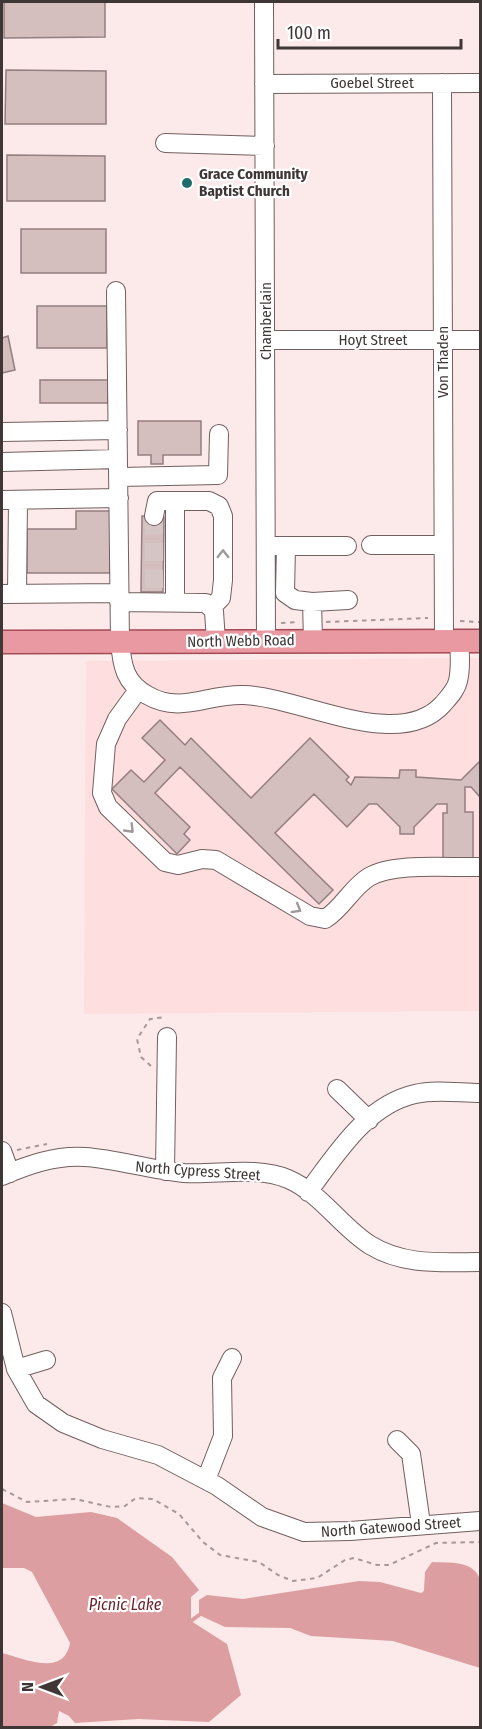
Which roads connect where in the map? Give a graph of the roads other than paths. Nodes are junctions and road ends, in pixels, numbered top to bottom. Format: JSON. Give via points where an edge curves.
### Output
{"nodes":[{"id":1,"x":264,"y":2,"type":"edge"},
{"id":2,"x":480,"y":82,"type":"edge"},
{"id":3,"x":442,"y":83,"type":"junction"},
{"id":4,"x":264,"y":84,"type":"junction"},
{"id":5,"x":165,"y":143,"type":"dead end"},
{"id":6,"x":265,"y":147,"type":"junction"},
{"id":7,"x":116,"y":291,"type":"dead end"},
{"id":8,"x":443,"y":339,"type":"junction"},
{"id":9,"x":266,"y":340,"type":"junction"},
{"id":10,"x":480,"y":340,"type":"edge"},
{"id":11,"x":118,"y":430,"type":"junction"},
{"id":12,"x":2,"y":432,"type":"edge"},
{"id":13,"x":219,"y":434,"type":"dead end"},
{"id":14,"x":2,"y":462,"type":"edge"},
{"id":15,"x":118,"y":468,"type":"junction"},
{"id":16,"x":119,"y":498,"type":"junction"},
{"id":17,"x":10,"y":500,"type":"edge"},
{"id":18,"x":175,"y":510,"type":"dead end"},
{"id":19,"x":154,"y":516,"type":"dead end"},
{"id":20,"x":371,"y":545,"type":"dead end"},
{"id":21,"x":442,"y":545,"type":"junction"},
{"id":22,"x":277,"y":546,"type":"junction"},
{"id":23,"x":347,"y":546,"type":"dead end"},
{"id":24,"x":10,"y":594,"type":"edge"},
{"id":25,"x":119,"y":597,"type":"junction"},
{"id":26,"x":348,"y":600,"type":"dead end"},
{"id":27,"x":175,"y":602,"type":"junction"},
{"id":28,"x":312,"y":602,"type":"junction"},
{"id":29,"x":211,"y":608,"type":"junction"},
{"id":30,"x":313,"y":628,"type":"junction"},
{"id":31,"x":272,"y":632,"type":"junction"},
{"id":32,"x":459,"y":635,"type":"edge"},
{"id":33,"x":2,"y":642,"type":"edge"},
{"id":34,"x":120,"y":642,"type":"junction"},
{"id":35,"x":216,"y":642,"type":"junction"},
{"id":36,"x":138,"y":690,"type":"junction"},
{"id":37,"x":480,"y":867,"type":"edge"},
{"id":38,"x":167,"y":1037,"type":"dead end"},
{"id":39,"x":338,"y":1089,"type":"dead end"},
{"id":40,"x":480,"y":1093,"type":"edge"},
{"id":41,"x":369,"y":1120,"type":"junction"},
{"id":42,"x":2,"y":1151,"type":"edge"},
{"id":43,"x":165,"y":1171,"type":"junction"},
{"id":44,"x":6,"y":1175,"type":"edge"},
{"id":45,"x":308,"y":1192,"type":"junction"},
{"id":46,"x":480,"y":1262,"type":"edge"},
{"id":47,"x":2,"y":1313,"type":"edge"},
{"id":48,"x":232,"y":1358,"type":"dead end"},
{"id":49,"x":46,"y":1360,"type":"dead end"},
{"id":50,"x":16,"y":1369,"type":"junction"},
{"id":51,"x":397,"y":1440,"type":"dead end"},
{"id":52,"x":206,"y":1480,"type":"junction"},
{"id":53,"x":480,"y":1521,"type":"edge"},
{"id":54,"x":421,"y":1524,"type":"junction"}],
"edges":[{"from":1,"to":4,"type":"street","name":"Chamberlain"},
{"from":2,"to":3,"type":"street","name":"Goebel Street"},
{"from":3,"to":4,"type":"street","name":"Goebel Street"},
{"from":3,"to":8,"type":"street","name":"Von Thaden"},
{"from":4,"to":6,"type":"street","name":"Chamberlain"},
{"from":5,"to":6,"type":"street"},
{"from":6,"to":9,"type":"street","name":"Chamberlain"},
{"from":7,"to":11,"type":"street"},
{"from":8,"to":9,"type":"street","name":"Hoyt Street"},
{"from":8,"to":10,"type":"street","name":"Hoyt Street"},
{"from":8,"to":21,"type":"street","name":"Von Thaden"},
{"from":9,"to":22,"type":"street","name":"Chamberlain"},
{"from":11,"to":12,"type":"street"},
{"from":11,"to":15,"type":"street"},
{"from":13,"to":15,"type":"street","via":[[218,475]]},
{"from":14,"to":15,"type":"street"},
{"from":15,"to":16,"type":"street"},
{"from":16,"to":17,"type":"street"},
{"from":16,"to":25,"type":"street"},
{"from":17,"to":24,"type":"street"},
{"from":18,"to":27,"type":"street"},
{"from":29,"to":19,"type":"street","one_way":true,"via":[[221,598],[223,580],[223,516],[219,506],[209,501],[157,501]]},
{"from":20,"to":21,"type":"street"},
{"from":21,"to":32,"type":"street","name":"Von Thaden"},
{"from":22,"to":23,"type":"street"},
{"from":22,"to":28,"type":"street","via":[[285,593],[295,600]]},
{"from":22,"to":31,"type":"street","name":"Chamberlain"},
{"from":24,"to":25,"type":"street"},
{"from":25,"to":27,"type":"street","via":[[154,597]]},
{"from":25,"to":34,"type":"street"},
{"from":26,"to":28,"type":"street"},
{"from":27,"to":29,"type":"street","via":[[206,603]]},
{"from":28,"to":30,"type":"street"},
{"from":29,"to":35,"type":"street"},
{"from":30,"to":31,"type":"main road","name":"North Webb Road"},
{"from":30,"to":32,"type":"main road","name":"North Webb Road"},
{"from":31,"to":35,"type":"main road","name":"North Webb Road"},
{"from":32,"to":36,"type":"street","name":"Von Thaden","via":[[460,672],[454,690],[432,715],[409,723],[365,721],[244,694],[171,704]]},
{"from":33,"to":34,"type":"main road","name":"North Webb Road"},
{"from":34,"to":35,"type":"main road","name":"North Webb Road"},
{"from":34,"to":36,"type":"street","via":[[125,672]]},
{"from":36,"to":37,"type":"street","one_way":true,"via":[[117,719],[106,744],[102,793],[108,807],[165,862],[178,865],[216,860],[310,916],[325,919],[338,911],[368,877],[386,869]]},
{"from":38,"to":43,"type":"street"},
{"from":39,"to":41,"type":"street"},
{"from":40,"to":41,"type":"street","via":[[418,1093],[395,1100]]},
{"from":41,"to":45,"type":"street","via":[[351,1135]]},
{"from":42,"to":44,"type":"street"},
{"from":43,"to":44,"type":"street","name":"North Cypress Street","via":[[85,1157],[36,1162]]},
{"from":43,"to":45,"type":"street","name":"North Cypress Street","via":[[244,1172],[288,1179]]},
{"from":45,"to":46,"type":"street","name":"North Cypress Street","via":[[369,1244],[395,1258]]},
{"from":47,"to":50,"type":"street","name":"North Gatewood Street"},
{"from":48,"to":52,"type":"street","via":[[222,1377],[223,1436]]},
{"from":49,"to":50,"type":"street"},
{"from":50,"to":52,"type":"street","name":"North Gatewood Street","via":[[36,1404],[63,1423],[158,1455]]},
{"from":51,"to":54,"type":"street","via":[[411,1454]]},
{"from":52,"to":54,"type":"street","name":"North Gatewood Street","via":[[262,1517],[303,1532],[350,1532]]},
{"from":53,"to":54,"type":"street","name":"North Gatewood Street"}]}
